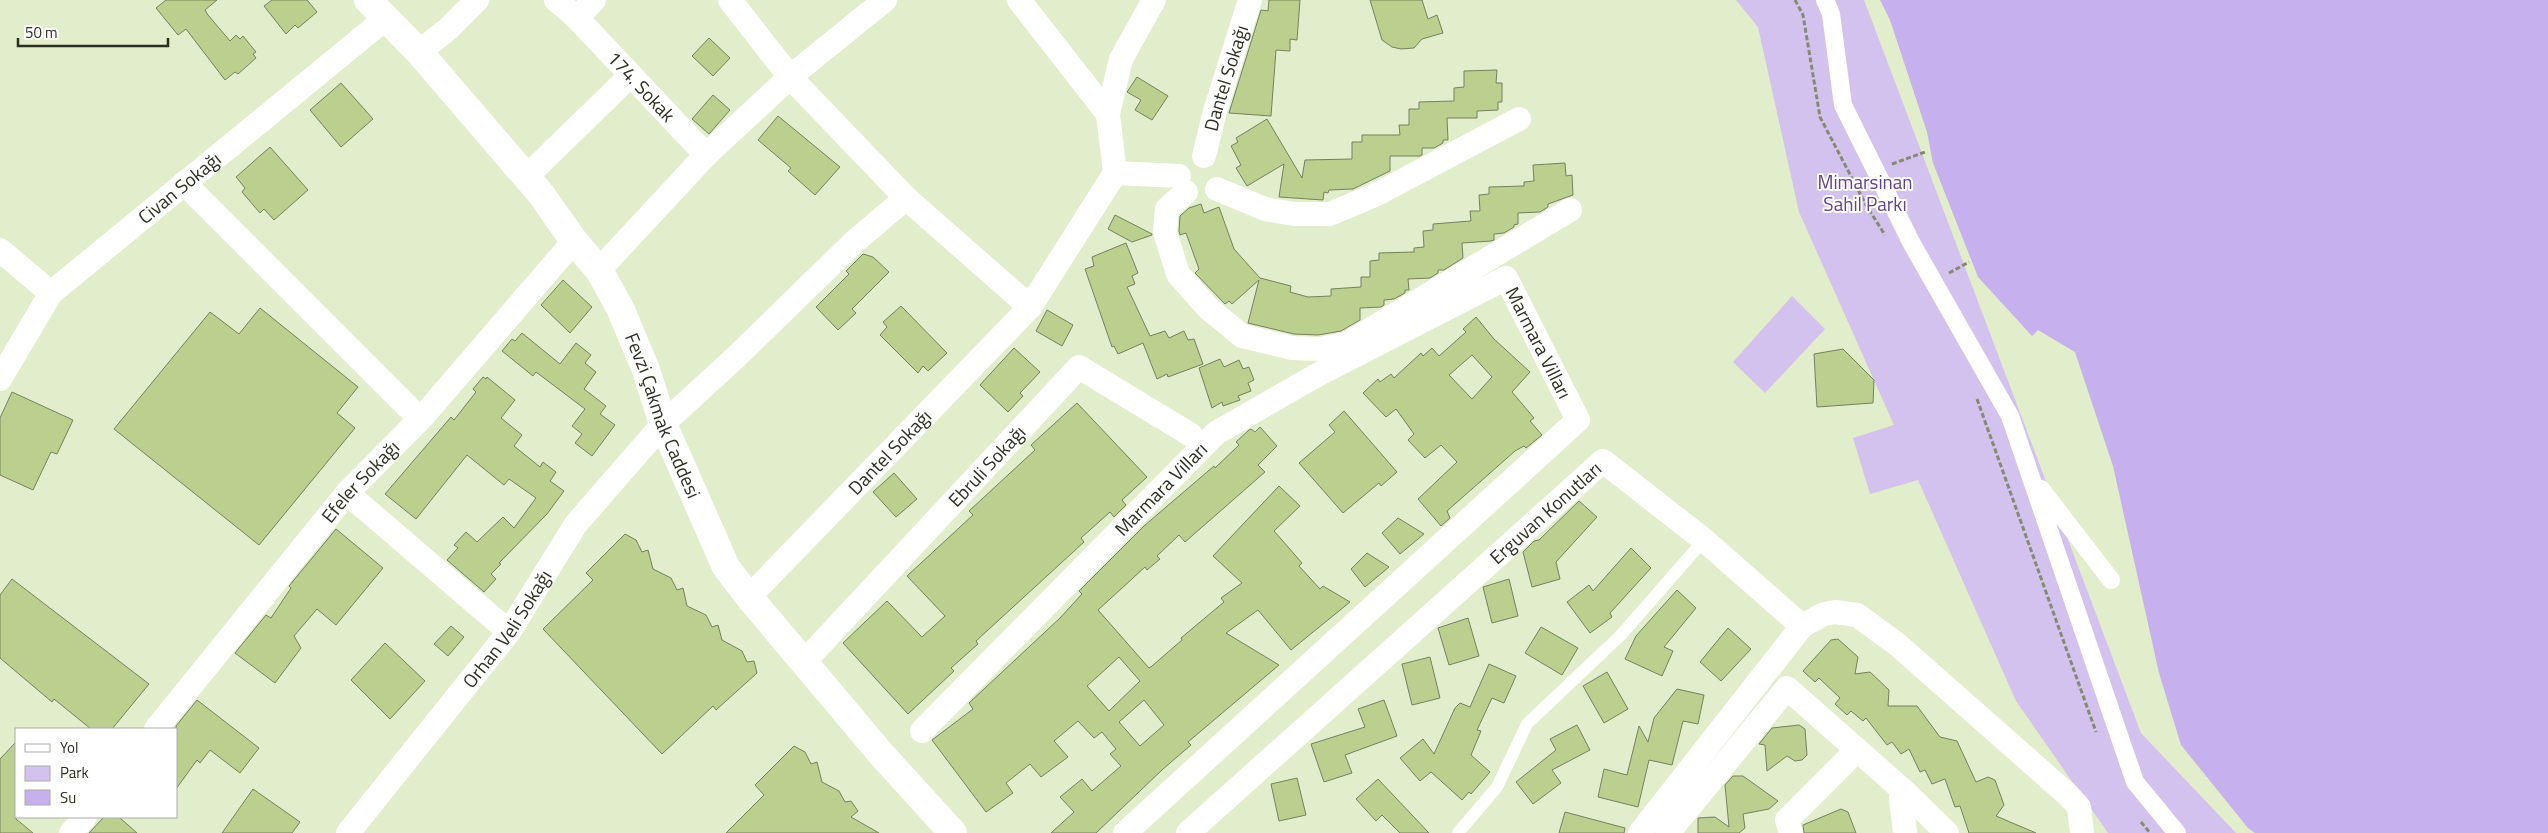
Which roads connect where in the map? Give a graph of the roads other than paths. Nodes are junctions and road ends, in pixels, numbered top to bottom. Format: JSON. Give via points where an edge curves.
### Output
{"nodes":[{"id":1,"x":477,"y":0,"type":"edge"},
{"id":2,"x":556,"y":0,"type":"edge"},
{"id":3,"x":594,"y":0,"type":"edge"},
{"id":4,"x":730,"y":0,"type":"edge"},
{"id":5,"x":885,"y":0,"type":"edge"},
{"id":6,"x":1019,"y":0,"type":"edge"},
{"id":7,"x":1154,"y":0,"type":"edge"},
{"id":8,"x":1250,"y":0,"type":"edge"},
{"id":9,"x":1825,"y":0,"type":"edge"},
{"id":10,"x":376,"y":10,"type":"edge"},
{"id":11,"x":577,"y":18,"type":"junction"},
{"id":12,"x":419,"y":52,"type":"junction"},
{"id":13,"x":631,"y":75,"type":"junction"},
{"id":14,"x":790,"y":77,"type":"junction"},
{"id":15,"x":1108,"y":114,"type":"junction"},
{"id":16,"x":1519,"y":118,"type":"dead end"},
{"id":17,"x":706,"y":155,"type":"junction"},
{"id":18,"x":1204,"y":156,"type":"junction"},
{"id":19,"x":1115,"y":173,"type":"junction"},
{"id":20,"x":526,"y":177,"type":"junction"},
{"id":21,"x":184,"y":183,"type":"junction"},
{"id":22,"x":1183,"y":184,"type":"junction"},
{"id":23,"x":1217,"y":189,"type":"junction"},
{"id":24,"x":906,"y":198,"type":"junction"},
{"id":25,"x":1570,"y":210,"type":"dead end"},
{"id":26,"x":574,"y":241,"type":"junction"},
{"id":27,"x":0,"y":250,"type":"edge"},
{"id":28,"x":599,"y":270,"type":"junction"},
{"id":29,"x":50,"y":293,"type":"junction"},
{"id":30,"x":1030,"y":307,"type":"junction"},
{"id":31,"x":0,"y":379,"type":"edge"},
{"id":32,"x":420,"y":419,"type":"junction"},
{"id":33,"x":663,"y":424,"type":"junction"},
{"id":34,"x":1191,"y":435,"type":"dead end"},
{"id":35,"x":2031,"y":476,"type":"junction"},
{"id":36,"x":347,"y":493,"type":"junction"},
{"id":37,"x":1704,"y":540,"type":"junction"},
{"id":38,"x":2111,"y":580,"type":"dead end"},
{"id":39,"x":749,"y":597,"type":"junction"},
{"id":40,"x":1802,"y":626,"type":"junction"},
{"id":41,"x":509,"y":632,"type":"junction"},
{"id":42,"x":804,"y":662,"type":"junction"},
{"id":43,"x":157,"y":728,"type":"edge"},
{"id":44,"x":922,"y":731,"type":"dead end"},
{"id":45,"x":1856,"y":751,"type":"junction"},
{"id":46,"x":1904,"y":792,"type":"junction"},
{"id":47,"x":84,"y":818,"type":"edge"},
{"id":48,"x":1924,"y":825,"type":"edge"},
{"id":49,"x":71,"y":833,"type":"edge"},
{"id":50,"x":348,"y":833,"type":"edge"},
{"id":51,"x":953,"y":833,"type":"edge"},
{"id":52,"x":1125,"y":833,"type":"edge"},
{"id":53,"x":1188,"y":833,"type":"edge"},
{"id":54,"x":1458,"y":833,"type":"edge"},
{"id":55,"x":1640,"y":833,"type":"edge"},
{"id":56,"x":1668,"y":833,"type":"edge"},
{"id":57,"x":1791,"y":833,"type":"edge"},
{"id":58,"x":1905,"y":833,"type":"edge"},
{"id":59,"x":1947,"y":833,"type":"edge"},
{"id":60,"x":2082,"y":833,"type":"edge"},
{"id":61,"x":2177,"y":833,"type":"edge"}],
"edges":[{"from":1,"to":12,"type":"street"},
{"from":2,"to":11,"type":"street","name":"174. Sokak"},
{"from":3,"to":11,"type":"street"},
{"from":4,"to":14,"type":"street"},
{"from":5,"to":14,"type":"street"},
{"from":6,"to":15,"type":"street"},
{"from":7,"to":15,"type":"street","via":[[1121,59]]},
{"from":8,"to":18,"type":"street","name":"Dantel Sokağı","via":[[1214,111]]},
{"from":9,"to":35,"type":"street","via":[[1830,14],[1843,105],[1912,244],[2010,416]]},
{"from":10,"to":12,"type":"street","name":"Fevzi Çakmak Caddesi"},
{"from":10,"to":21,"type":"street","name":"Civan Sokağı"},
{"from":11,"to":13,"type":"street","name":"174. Sokak"},
{"from":12,"to":20,"type":"street","name":"Fevzi Çakmak Caddesi"},
{"from":13,"to":17,"type":"street","name":"174. Sokak"},
{"from":13,"to":20,"type":"street"},
{"from":14,"to":17,"type":"street"},
{"from":14,"to":24,"type":"street"},
{"from":15,"to":19,"type":"street"},
{"from":16,"to":23,"type":"street","via":[[1377,194],[1330,214],[1294,214],[1265,209]]},
{"from":17,"to":28,"type":"street"},
{"from":18,"to":22,"type":"street","via":[[1185,162]]},
{"from":18,"to":23,"type":"street","via":[[1218,167],[1220,181]]},
{"from":19,"to":22,"type":"street"},
{"from":19,"to":30,"type":"street","name":"Dantel Sokağı"},
{"from":20,"to":26,"type":"street","name":"Fevzi Çakmak Caddesi"},
{"from":21,"to":29,"type":"street","name":"Civan Sokağı"},
{"from":21,"to":32,"type":"street"},
{"from":22,"to":23,"type":"street","via":[[1200,198]]},
{"from":22,"to":25,"type":"street","via":[[1167,208],[1165,232],[1178,274],[1208,308],[1242,336],[1292,348],[1346,344]]},
{"from":24,"to":30,"type":"street"},
{"from":24,"to":33,"type":"street","name":"Orhan Veli Sokağı","via":[[853,243]]},
{"from":26,"to":28,"type":"street","name":"Fevzi Çakmak Caddesi"},
{"from":26,"to":32,"type":"street","name":"Efeler Sokağı"},
{"from":27,"to":29,"type":"street"},
{"from":28,"to":33,"type":"street","name":"Fevzi Çakmak Caddesi","via":[[646,370]]},
{"from":29,"to":31,"type":"street","name":"Civan Sokağı"},
{"from":30,"to":39,"type":"street","name":"Dantel Sokağı"},
{"from":32,"to":36,"type":"street","name":"Efeler Sokağı"},
{"from":33,"to":39,"type":"street","name":"Fevzi Çakmak Caddesi","via":[[726,566]]},
{"from":33,"to":41,"type":"street","name":"Orhan Veli Sokağı","via":[[576,524]]},
{"from":34,"to":42,"type":"street","name":"Ebruli Sokağı","via":[[1079,367]]},
{"from":35,"to":38,"type":"street"},
{"from":35,"to":61,"type":"street","via":[[2135,782]]},
{"from":36,"to":41,"type":"street"},
{"from":36,"to":43,"type":"street","name":"Efeler Sokağı"},
{"from":37,"to":40,"type":"street","name":"Erguvan Konutları"},
{"from":37,"to":53,"type":"street","name":"Erguvan Konutları","via":[[1603,461]]},
{"from":37,"to":54,"type":"lane","via":[[1621,635],[1527,724],[1497,787]]},
{"from":39,"to":42,"type":"street","name":"Fevzi Çakmak Caddesi"},
{"from":40,"to":55,"type":"street"},
{"from":40,"to":60,"type":"street","via":[[1824,614],[1846,612],[1857,615],[1898,645],[2074,800],[2081,814]]},
{"from":41,"to":50,"type":"street","name":"Orhan Veli Sokağı"},
{"from":42,"to":51,"type":"street","name":"Fevzi Çakmak Caddesi"},
{"from":44,"to":52,"type":"street","name":"Marmara Vilları","via":[[1216,433],[1317,375],[1506,278],[1578,420]]},
{"from":45,"to":46,"type":"street"},
{"from":45,"to":56,"type":"street","via":[[1787,688]]},
{"from":45,"to":57,"type":"street","via":[[1787,820]]},
{"from":46,"to":48,"type":"street"},
{"from":46,"to":58,"type":"street","via":[[1901,798]]},
{"from":47,"to":49,"type":"street"},
{"from":48,"to":59,"type":"street"}]}
